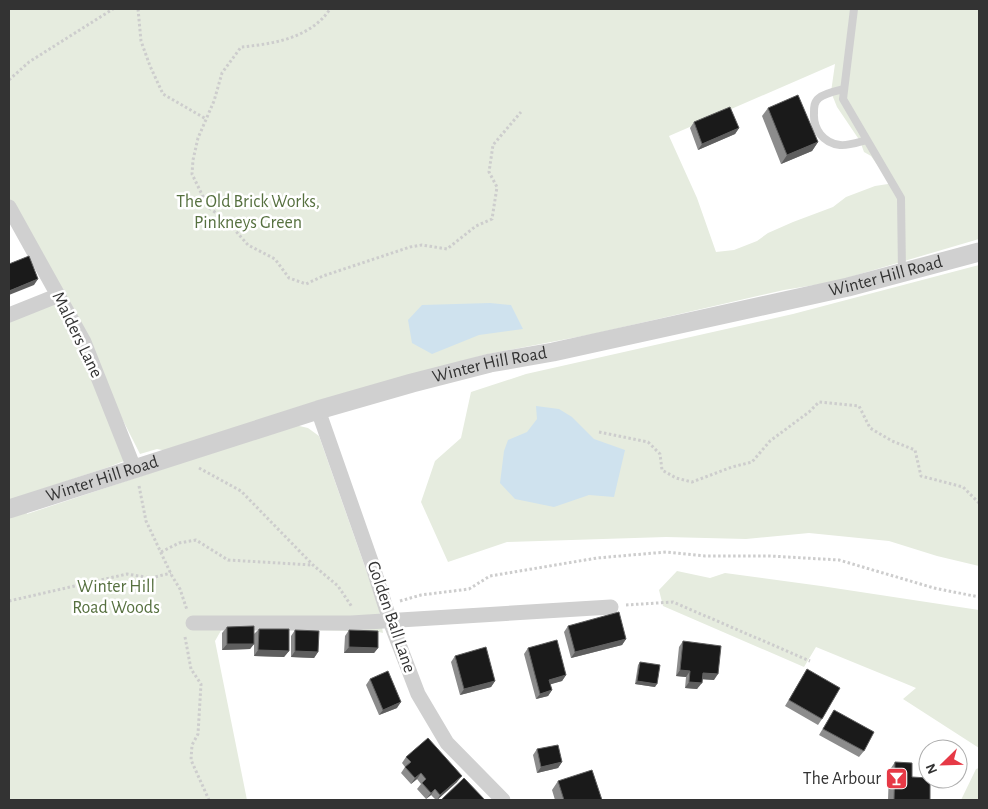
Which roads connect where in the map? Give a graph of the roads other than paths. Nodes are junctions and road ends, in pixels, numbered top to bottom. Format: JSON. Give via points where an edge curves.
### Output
{"nodes":[{"id":1,"x":854,"y":9,"type":"edge"},
{"id":2,"x":844,"y":89,"type":"junction"},
{"id":3,"x":867,"y":140,"type":"junction"},
{"id":4,"x":9,"y":207,"type":"edge"},
{"id":5,"x":979,"y":252,"type":"edge"},
{"id":6,"x":902,"y":272,"type":"junction"},
{"id":7,"x":59,"y":295,"type":"junction"},
{"id":8,"x":9,"y":315,"type":"edge"},
{"id":9,"x":318,"y":410,"type":"junction"},
{"id":10,"x":135,"y":468,"type":"junction"},
{"id":11,"x":9,"y":509,"type":"edge"},
{"id":12,"x":611,"y":607,"type":"road end"},
{"id":13,"x":390,"y":621,"type":"junction"},
{"id":14,"x":193,"y":623,"type":"road end"},
{"id":15,"x":502,"y":800,"type":"edge"}],
"edges":[{"from":1,"to":2,"type":"lane"},
{"from":2,"to":3,"type":"lane","via":[[843,99]]},
{"from":2,"to":3,"type":"lane","via":[[819,98],[814,105],[813,121],[828,142],[841,145]]},
{"from":3,"to":6,"type":"lane","via":[[901,198]]},
{"from":4,"to":7,"type":"street","name":"Malders Lane"},
{"from":5,"to":6,"type":"street","name":"Winter Hill Road"},
{"from":6,"to":9,"type":"street","name":"Winter Hill Road","via":[[848,287],[490,363]]},
{"from":7,"to":8,"type":"street"},
{"from":7,"to":10,"type":"street","name":"Malders Lane","via":[[84,342]]},
{"from":9,"to":10,"type":"street","name":"Winter Hill Road"},
{"from":9,"to":13,"type":"street","name":"Golden Ball Lane"},
{"from":10,"to":11,"type":"street","name":"Winter Hill Road"},
{"from":12,"to":13,"type":"street"},
{"from":13,"to":14,"type":"street","via":[[351,624]]},
{"from":13,"to":15,"type":"street","name":"Golden Ball Lane","via":[[418,694],[446,742]]}]}
